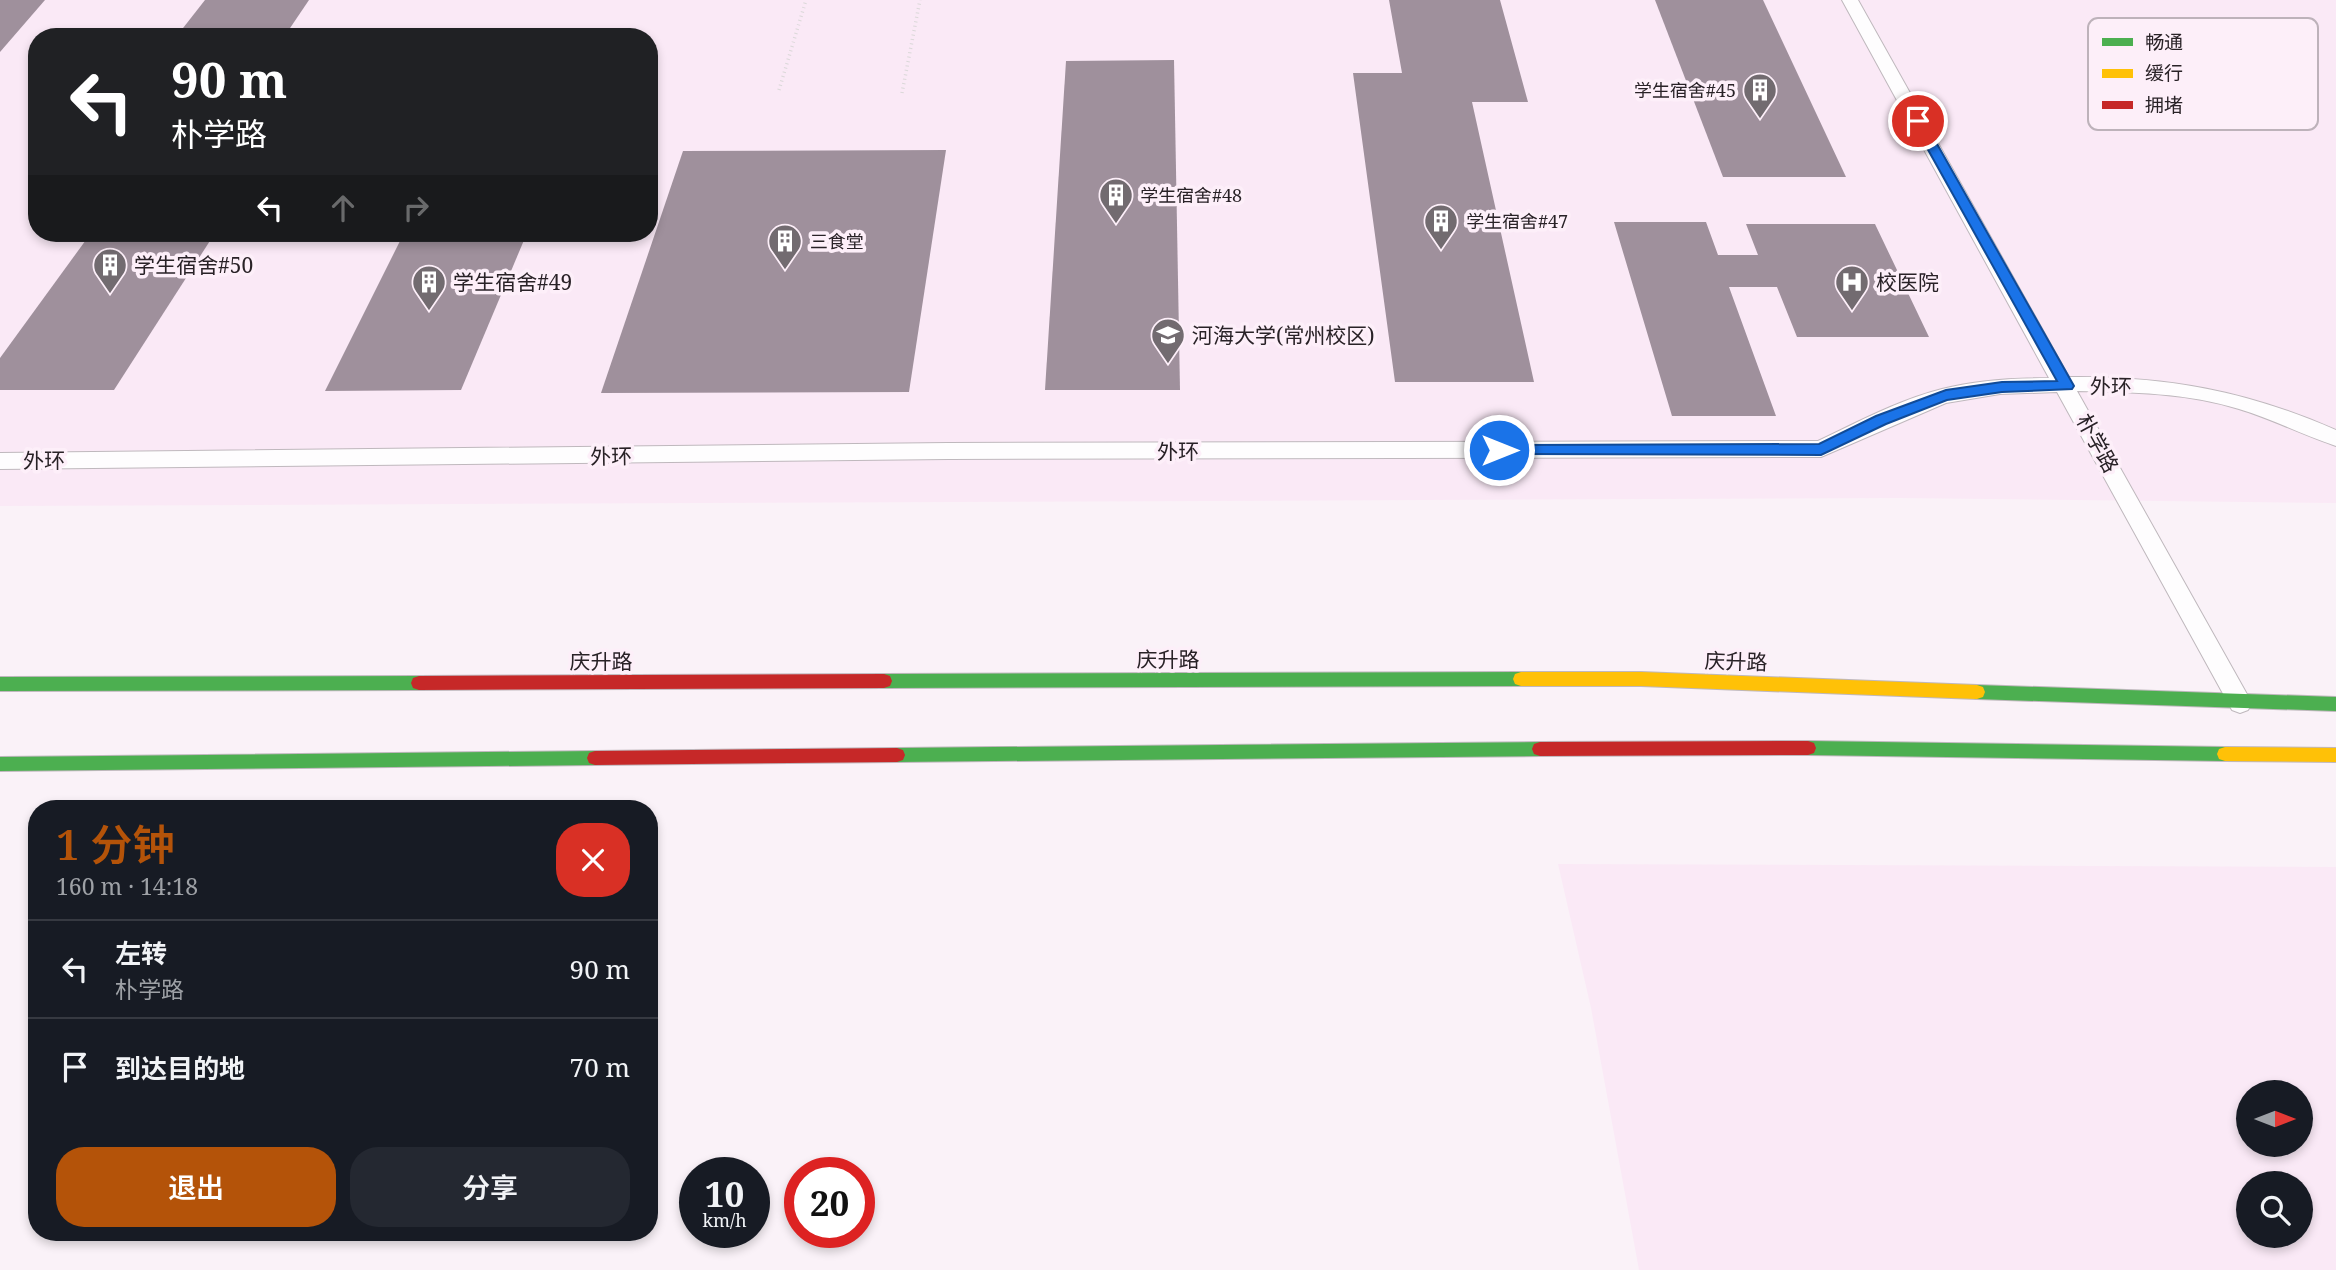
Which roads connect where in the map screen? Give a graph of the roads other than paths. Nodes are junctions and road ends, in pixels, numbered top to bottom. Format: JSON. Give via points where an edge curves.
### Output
{"nodes":[{"id":1,"x":1850,"y":0,"type":"edge"},
{"id":2,"x":2067,"y":386,"type":"junction"},
{"id":3,"x":2336,"y":438,"type":"edge"},
{"id":4,"x":0,"y":461,"type":"edge"},
{"id":5,"x":0,"y":684,"type":"edge"},
{"id":6,"x":2240,"y":704,"type":"junction"},
{"id":7,"x":2336,"y":704,"type":"edge"},
{"id":8,"x":2336,"y":755,"type":"edge"},
{"id":9,"x":0,"y":764,"type":"edge"}],
"edges":[{"from":1,"to":2,"type":"lane","name":"朴学路"},
{"from":2,"to":3,"type":"lane","name":"外环","via":[[2214,394]]},
{"from":2,"to":4,"type":"lane","name":"外环","via":[[2002,387],[1946,395],[1821,449],[948,451]]},
{"from":2,"to":6,"type":"lane","name":"朴学路"},
{"from":5,"to":6,"type":"main road","name":"庆升路","via":[[1642,679]]},
{"from":6,"to":7,"type":"main road","name":"庆升路"},
{"from":8,"to":9,"type":"main road","via":[[1698,747]]}]}
